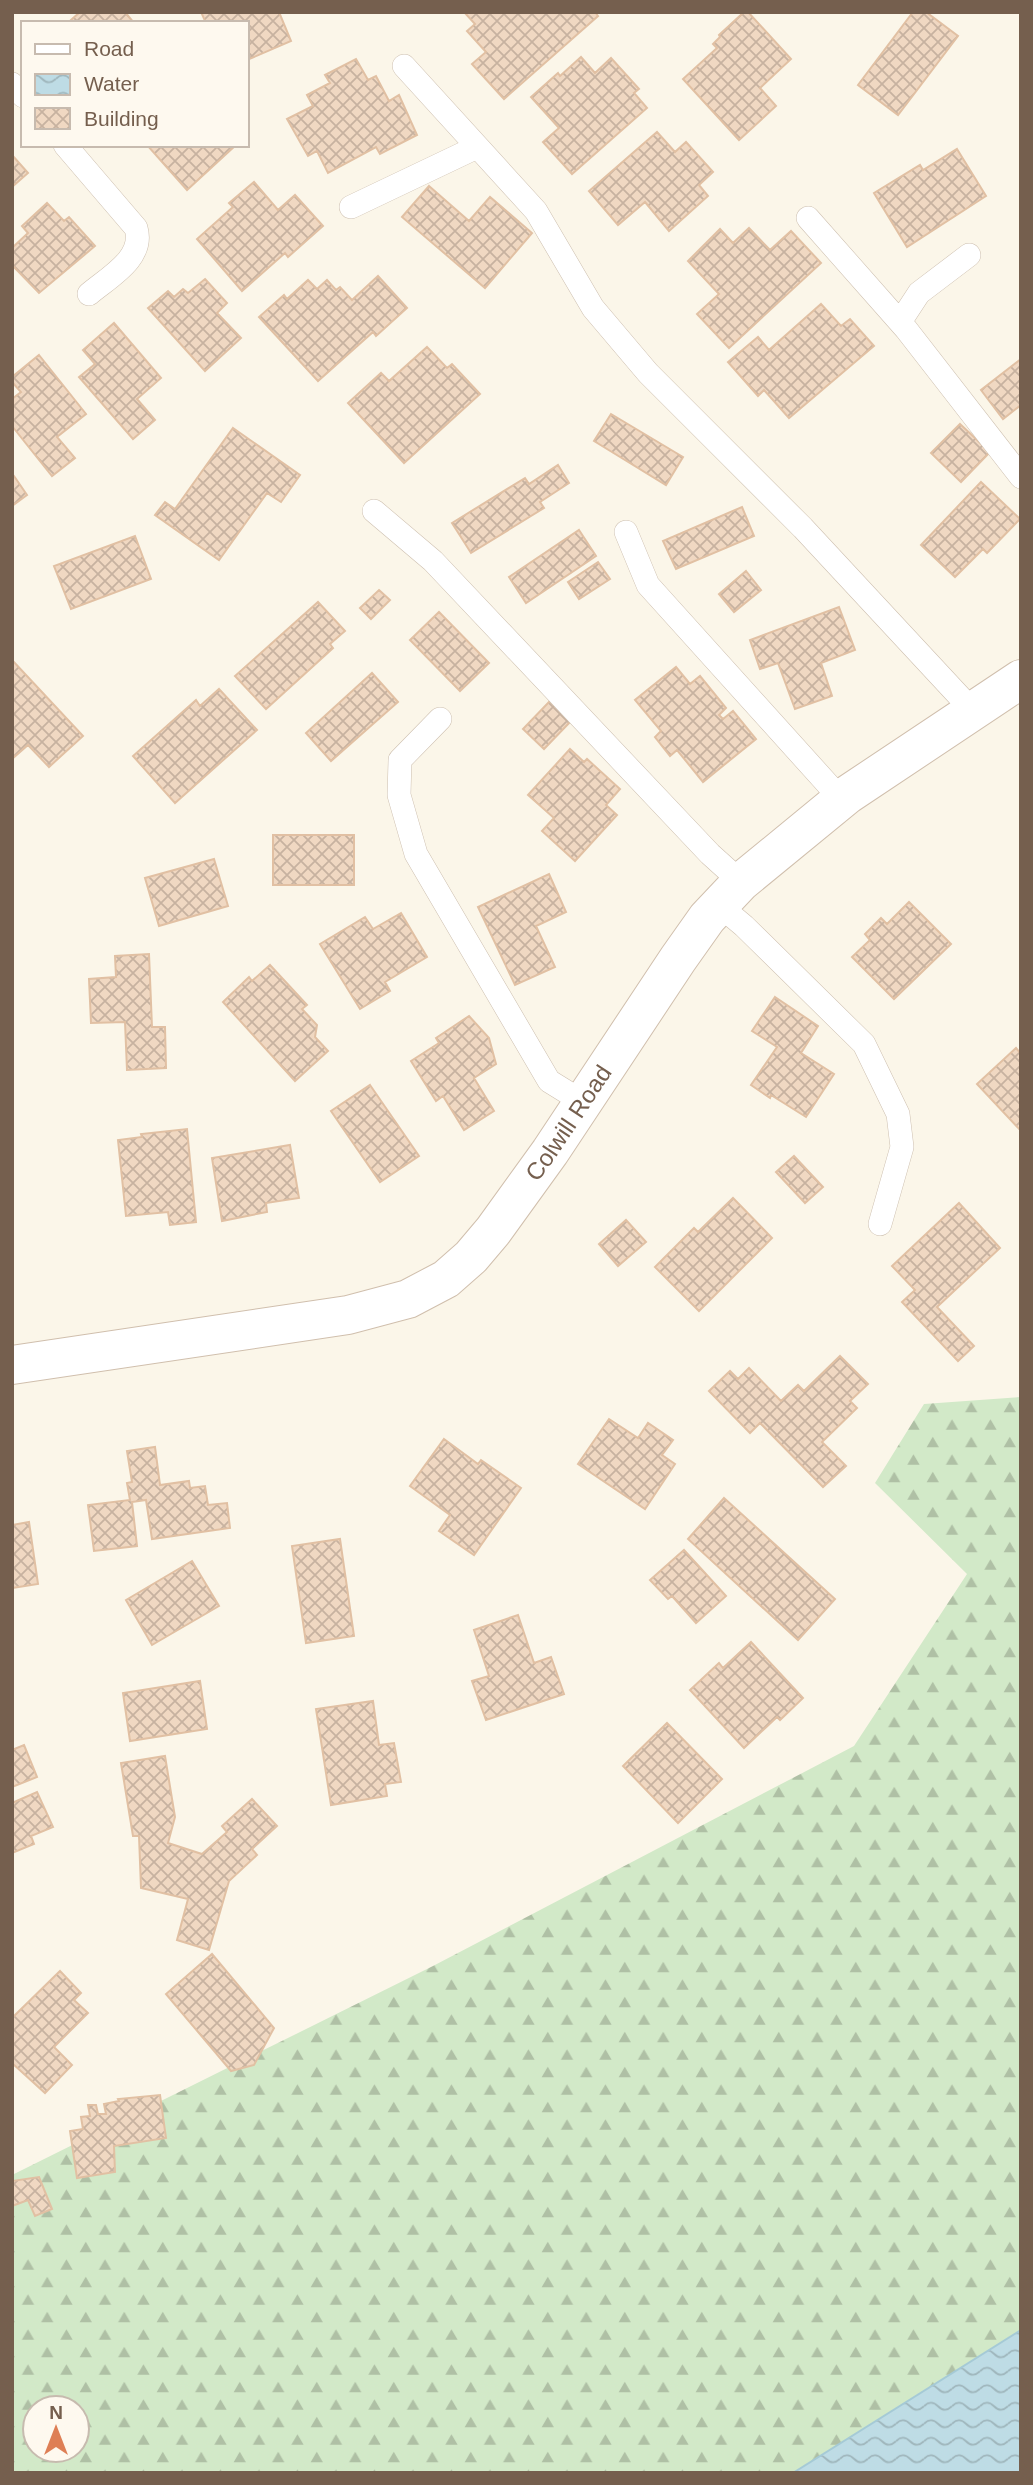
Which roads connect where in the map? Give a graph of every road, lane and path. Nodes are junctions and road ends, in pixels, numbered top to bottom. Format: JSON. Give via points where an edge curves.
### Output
{"nodes":[{"id":1,"x":404,"y":66,"type":"dead end"},
{"id":2,"x":67,"y":147,"type":"edge"},
{"id":3,"x":477,"y":147,"type":"junction"},
{"id":4,"x":351,"y":207,"type":"dead end"},
{"id":5,"x":808,"y":218,"type":"dead end"},
{"id":6,"x":968,"y":255,"type":"dead end"},
{"id":7,"x":89,"y":294,"type":"dead end"},
{"id":8,"x":900,"y":322,"type":"junction"},
{"id":9,"x":1021,"y":477,"type":"edge"},
{"id":10,"x":374,"y":511,"type":"dead end"},
{"id":11,"x":626,"y":532,"type":"dead end"},
{"id":12,"x":1021,"y":678,"type":"edge"},
{"id":13,"x":973,"y":710,"type":"junction"},
{"id":14,"x":440,"y":719,"type":"dead end"},
{"id":15,"x":841,"y":799,"type":"junction"},
{"id":16,"x":730,"y":893,"type":"junction"},
{"id":17,"x":583,"y":1102,"type":"junction"},
{"id":18,"x":880,"y":1224,"type":"dead end"},
{"id":19,"x":12,"y":1365,"type":"edge"}],
"edges":[{"from":1,"to":3,"type":"lane"},
{"from":2,"to":7,"type":"lane","via":[[139,237],[133,255]]},
{"from":3,"to":4,"type":"lane"},
{"from":3,"to":13,"type":"lane","via":[[536,211],[593,308],[648,373],[803,528]]},
{"from":5,"to":8,"type":"lane"},
{"from":6,"to":8,"type":"lane","via":[[919,293]]},
{"from":8,"to":9,"type":"lane"},
{"from":10,"to":16,"type":"lane","via":[[433,561],[710,854]]},
{"from":11,"to":15,"type":"lane","via":[[648,585]]},
{"from":12,"to":13,"type":"street","name":"Colwill Road"},
{"from":13,"to":15,"type":"street","name":"Colwill Road"},
{"from":14,"to":17,"type":"lane","via":[[400,760],[399,794],[416,854],[549,1081]]},
{"from":15,"to":16,"type":"street","name":"Colwill Road"},
{"from":16,"to":17,"type":"street","name":"Colwill Road","via":[[678,959]]},
{"from":16,"to":18,"type":"lane","via":[[744,926],[864,1044],[898,1114],[902,1147]]},
{"from":17,"to":19,"type":"street","name":"Colwill Road","via":[[471,1257],[446,1279],[408,1299],[348,1315]]}]}
